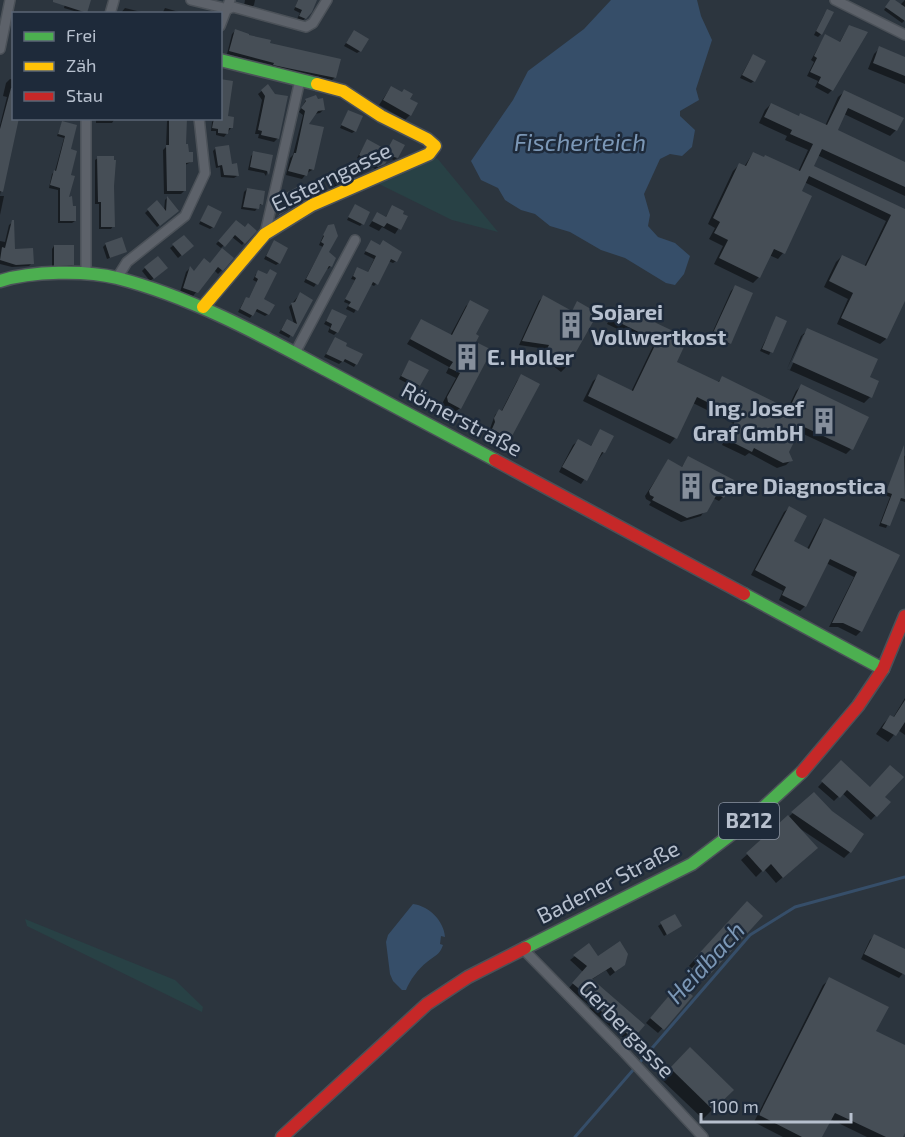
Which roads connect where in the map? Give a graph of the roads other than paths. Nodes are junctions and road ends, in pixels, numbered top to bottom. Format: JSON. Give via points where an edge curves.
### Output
{"nodes":[{"id":1,"x":10,"y":0,"type":"edge"},
{"id":2,"x":191,"y":0,"type":"edge"},
{"id":3,"x":327,"y":0,"type":"edge"},
{"id":4,"x":835,"y":0,"type":"edge"},
{"id":5,"x":229,"y":4,"type":"edge"},
{"id":6,"x":222,"y":21,"type":"edge"},
{"id":7,"x":905,"y":35,"type":"edge"},
{"id":8,"x":0,"y":49,"type":"edge"},
{"id":9,"x":222,"y":60,"type":"edge"},
{"id":10,"x":300,"y":80,"type":"junction"},
{"id":11,"x":86,"y":120,"type":"edge"},
{"id":12,"x":199,"y":120,"type":"edge"},
{"id":13,"x":265,"y":234,"type":"junction"},
{"id":14,"x":355,"y":240,"type":"dead end"},
{"id":15,"x":86,"y":273,"type":"junction"},
{"id":16,"x":117,"y":278,"type":"junction"},
{"id":17,"x":0,"y":281,"type":"edge"},
{"id":18,"x":203,"y":307,"type":"junction"},
{"id":19,"x":295,"y":353,"type":"junction"},
{"id":20,"x":905,"y":618,"type":"edge"},
{"id":21,"x":883,"y":669,"type":"junction"},
{"id":22,"x":523,"y":949,"type":"junction"},
{"id":23,"x":282,"y":1137,"type":"edge"},
{"id":24,"x":703,"y":1137,"type":"edge"}],
"edges":[{"from":1,"to":8,"type":"street"},
{"from":2,"to":5,"type":"street"},
{"from":3,"to":5,"type":"street","via":[[313,23],[306,27]]},
{"from":4,"to":7,"type":"street"},
{"from":5,"to":6,"type":"street"},
{"from":9,"to":10,"type":"street"},
{"from":10,"to":13,"type":"street"},
{"from":10,"to":13,"type":"street","name":"Elsterngasse","via":[[343,91],[435,146],[429,154],[312,205]]},
{"from":11,"to":15,"type":"street"},
{"from":12,"to":16,"type":"street","via":[[205,173],[185,216],[128,262]]},
{"from":13,"to":18,"type":"street","name":"Elsterngasse"},
{"from":14,"to":19,"type":"street"},
{"from":15,"to":16,"type":"street","name":"Römerstraße"},
{"from":15,"to":17,"type":"street","name":"Römerstraße","via":[[16,276]]},
{"from":16,"to":18,"type":"street","name":"Römerstraße"},
{"from":18,"to":19,"type":"street","name":"Römerstraße"},
{"from":19,"to":21,"type":"street","name":"Römerstraße"},
{"from":20,"to":21,"type":"street","name":"Badener Straße","number":"B212"},
{"from":21,"to":22,"type":"street","name":"Badener Straße","number":"B212","via":[[833,738],[750,820],[692,864]]},
{"from":22,"to":23,"type":"street","name":"Badener Straße","number":"B212","via":[[468,977],[427,1004]]},
{"from":22,"to":24,"type":"street","name":"Gerbergasse"}]}
